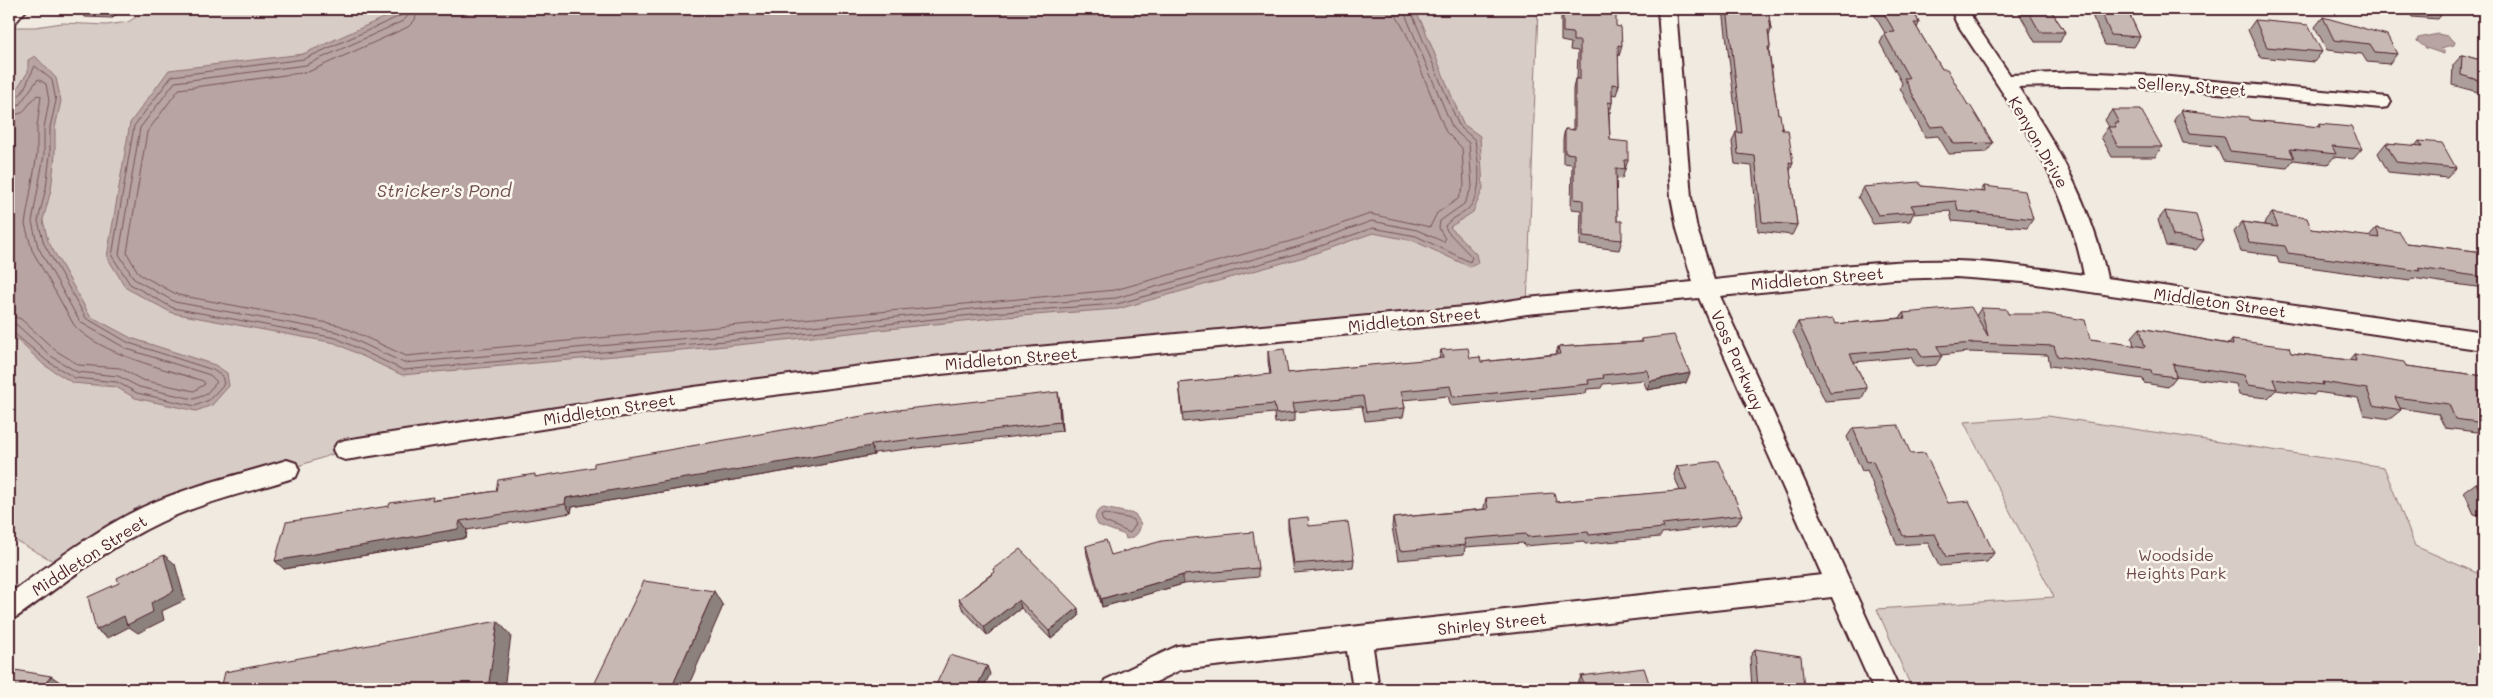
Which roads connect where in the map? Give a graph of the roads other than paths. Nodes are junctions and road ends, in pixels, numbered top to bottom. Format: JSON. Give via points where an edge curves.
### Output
{"nodes":[{"id":1,"x":18,"y":9,"type":"edge"},
{"id":2,"x":1667,"y":9,"type":"edge"},
{"id":3,"x":1960,"y":9,"type":"edge"},
{"id":4,"x":9,"y":18,"type":"edge"},
{"id":5,"x":2003,"y":81,"type":"junction"},
{"id":6,"x":2381,"y":102,"type":"dead end"},
{"id":7,"x":2097,"y":284,"type":"junction"},
{"id":8,"x":1706,"y":288,"type":"junction"},
{"id":9,"x":2484,"y":341,"type":"edge"},
{"id":10,"x":345,"y":450,"type":"dead end"},
{"id":11,"x":287,"y":470,"type":"dead end"},
{"id":12,"x":1839,"y":585,"type":"junction"},
{"id":13,"x":9,"y":608,"type":"edge"},
{"id":14,"x":1358,"y":638,"type":"junction"},
{"id":15,"x":1115,"y":689,"type":"edge"},
{"id":16,"x":1366,"y":689,"type":"edge"},
{"id":17,"x":1886,"y":689,"type":"edge"}],
"edges":[{"from":1,"to":4,"type":"street"},
{"from":2,"to":8,"type":"street","name":"Voss Parkway","via":[[1681,198],[1687,229]]},
{"from":3,"to":5,"type":"street","name":"Kenyon Drive"},
{"from":5,"to":6,"type":"street","name":"Sellery Street","via":[[2079,78]]},
{"from":5,"to":7,"type":"street","name":"Kenyon Drive","via":[[2066,186],[2082,224]]},
{"from":7,"to":8,"type":"street","name":"Middleton Street","via":[[1956,268]]},
{"from":7,"to":9,"type":"street","name":"Middleton Street"},
{"from":8,"to":10,"type":"street","name":"Middleton Street","via":[[1475,314],[941,365],[694,396]]},
{"from":8,"to":12,"type":"street","name":"Voss Parkway"},
{"from":11,"to":13,"type":"street","name":"Middleton Street","via":[[201,495],[151,514],[90,551]]},
{"from":12,"to":14,"type":"street","name":"Shirley Street"},
{"from":12,"to":17,"type":"street","name":"Voss Parkway"},
{"from":14,"to":15,"type":"street","name":"Shirley Street","via":[[1177,658]]},
{"from":14,"to":16,"type":"street"}]}
